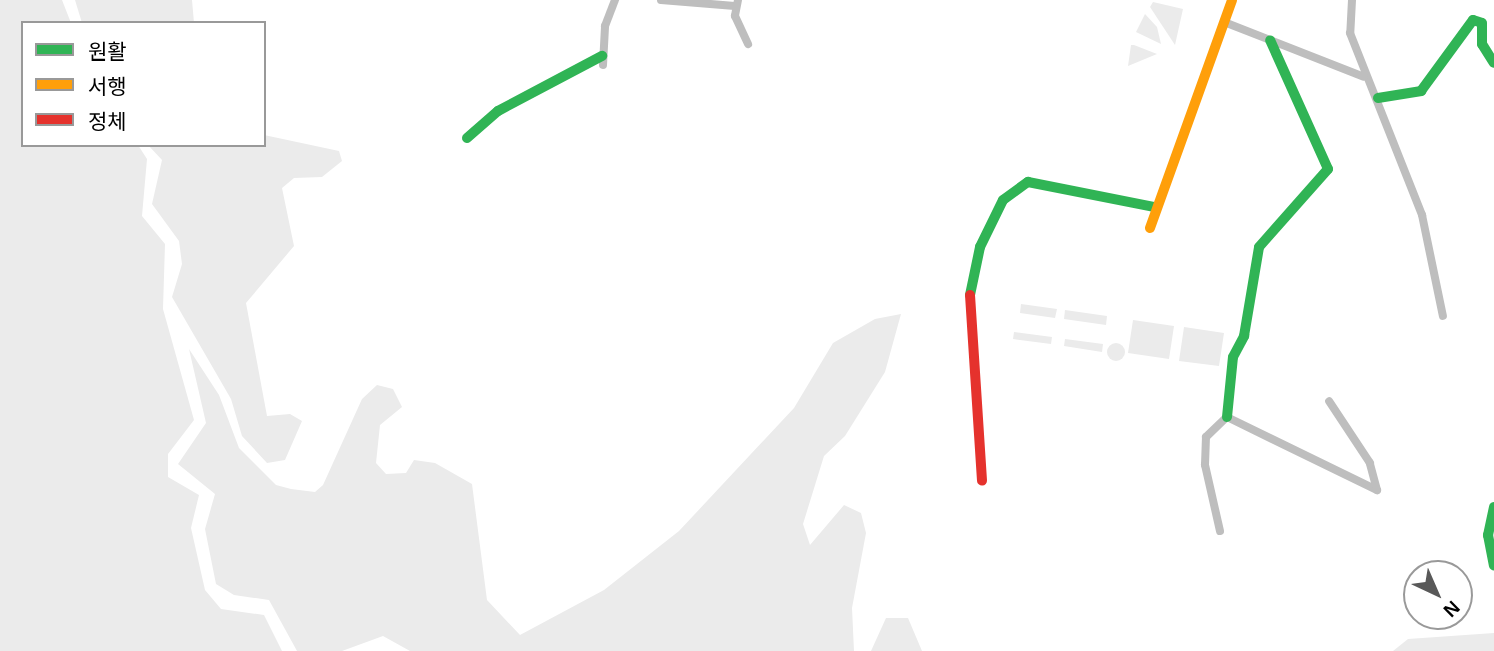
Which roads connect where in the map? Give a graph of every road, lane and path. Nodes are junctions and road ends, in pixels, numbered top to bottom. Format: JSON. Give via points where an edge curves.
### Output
{"nodes":[{"id":1,"x":615,"y":0,"type":"edge"},
{"id":2,"x":662,"y":0,"type":"edge"},
{"id":3,"x":1232,"y":0,"type":"edge"},
{"id":4,"x":1352,"y":0,"type":"edge"},
{"id":5,"x":736,"y":3,"type":"edge"},
{"id":6,"x":1224,"y":22,"type":"junction"},
{"id":7,"x":1270,"y":40,"type":"junction"},
{"id":8,"x":748,"y":44,"type":"dead end"},
{"id":9,"x":603,"y":61,"type":"joint"},
{"id":10,"x":1494,"y":63,"type":"edge"},
{"id":11,"x":1364,"y":77,"type":"junction"},
{"id":12,"x":1378,"y":98,"type":"junction"},
{"id":13,"x":467,"y":138,"type":"dead end"},
{"id":14,"x":1154,"y":207,"type":"junction"},
{"id":15,"x":1150,"y":228,"type":"dead end"},
{"id":16,"x":1443,"y":316,"type":"dead end"},
{"id":17,"x":1329,"y":401,"type":"dead end"},
{"id":18,"x":1227,"y":417,"type":"junction"},
{"id":19,"x":982,"y":481,"type":"dead end"},
{"id":20,"x":1494,"y":507,"type":"edge"},
{"id":21,"x":1220,"y":531,"type":"dead end"},
{"id":22,"x":1494,"y":565,"type":"edge"}],
"edges":[{"from":1,"to":9,"type":"street"},
{"from":2,"to":5,"type":"street"},
{"from":3,"to":6,"type":"street"},
{"from":4,"to":11,"type":"street","via":[[1350,33]]},
{"from":5,"to":8,"type":"street"},
{"from":6,"to":7,"type":"street"},
{"from":6,"to":14,"type":"street"},
{"from":7,"to":11,"type":"street"},
{"from":7,"to":18,"type":"street","via":[[1328,169],[1259,247],[1244,336],[1233,357]]},
{"from":9,"to":13,"type":"street","via":[[498,111]]},
{"from":10,"to":12,"type":"street","via":[[1478,19],[1421,91]]},
{"from":11,"to":12,"type":"street"},
{"from":12,"to":16,"type":"street","via":[[1422,215]]},
{"from":14,"to":15,"type":"street"},
{"from":14,"to":19,"type":"street","via":[[1028,182],[1003,200],[979,247],[967,312]]},
{"from":17,"to":18,"type":"street","via":[[1370,463],[1377,490]]},
{"from":18,"to":21,"type":"street","via":[[1206,437],[1205,466]]},
{"from":20,"to":22,"type":"street","via":[[1488,535]]}]}
